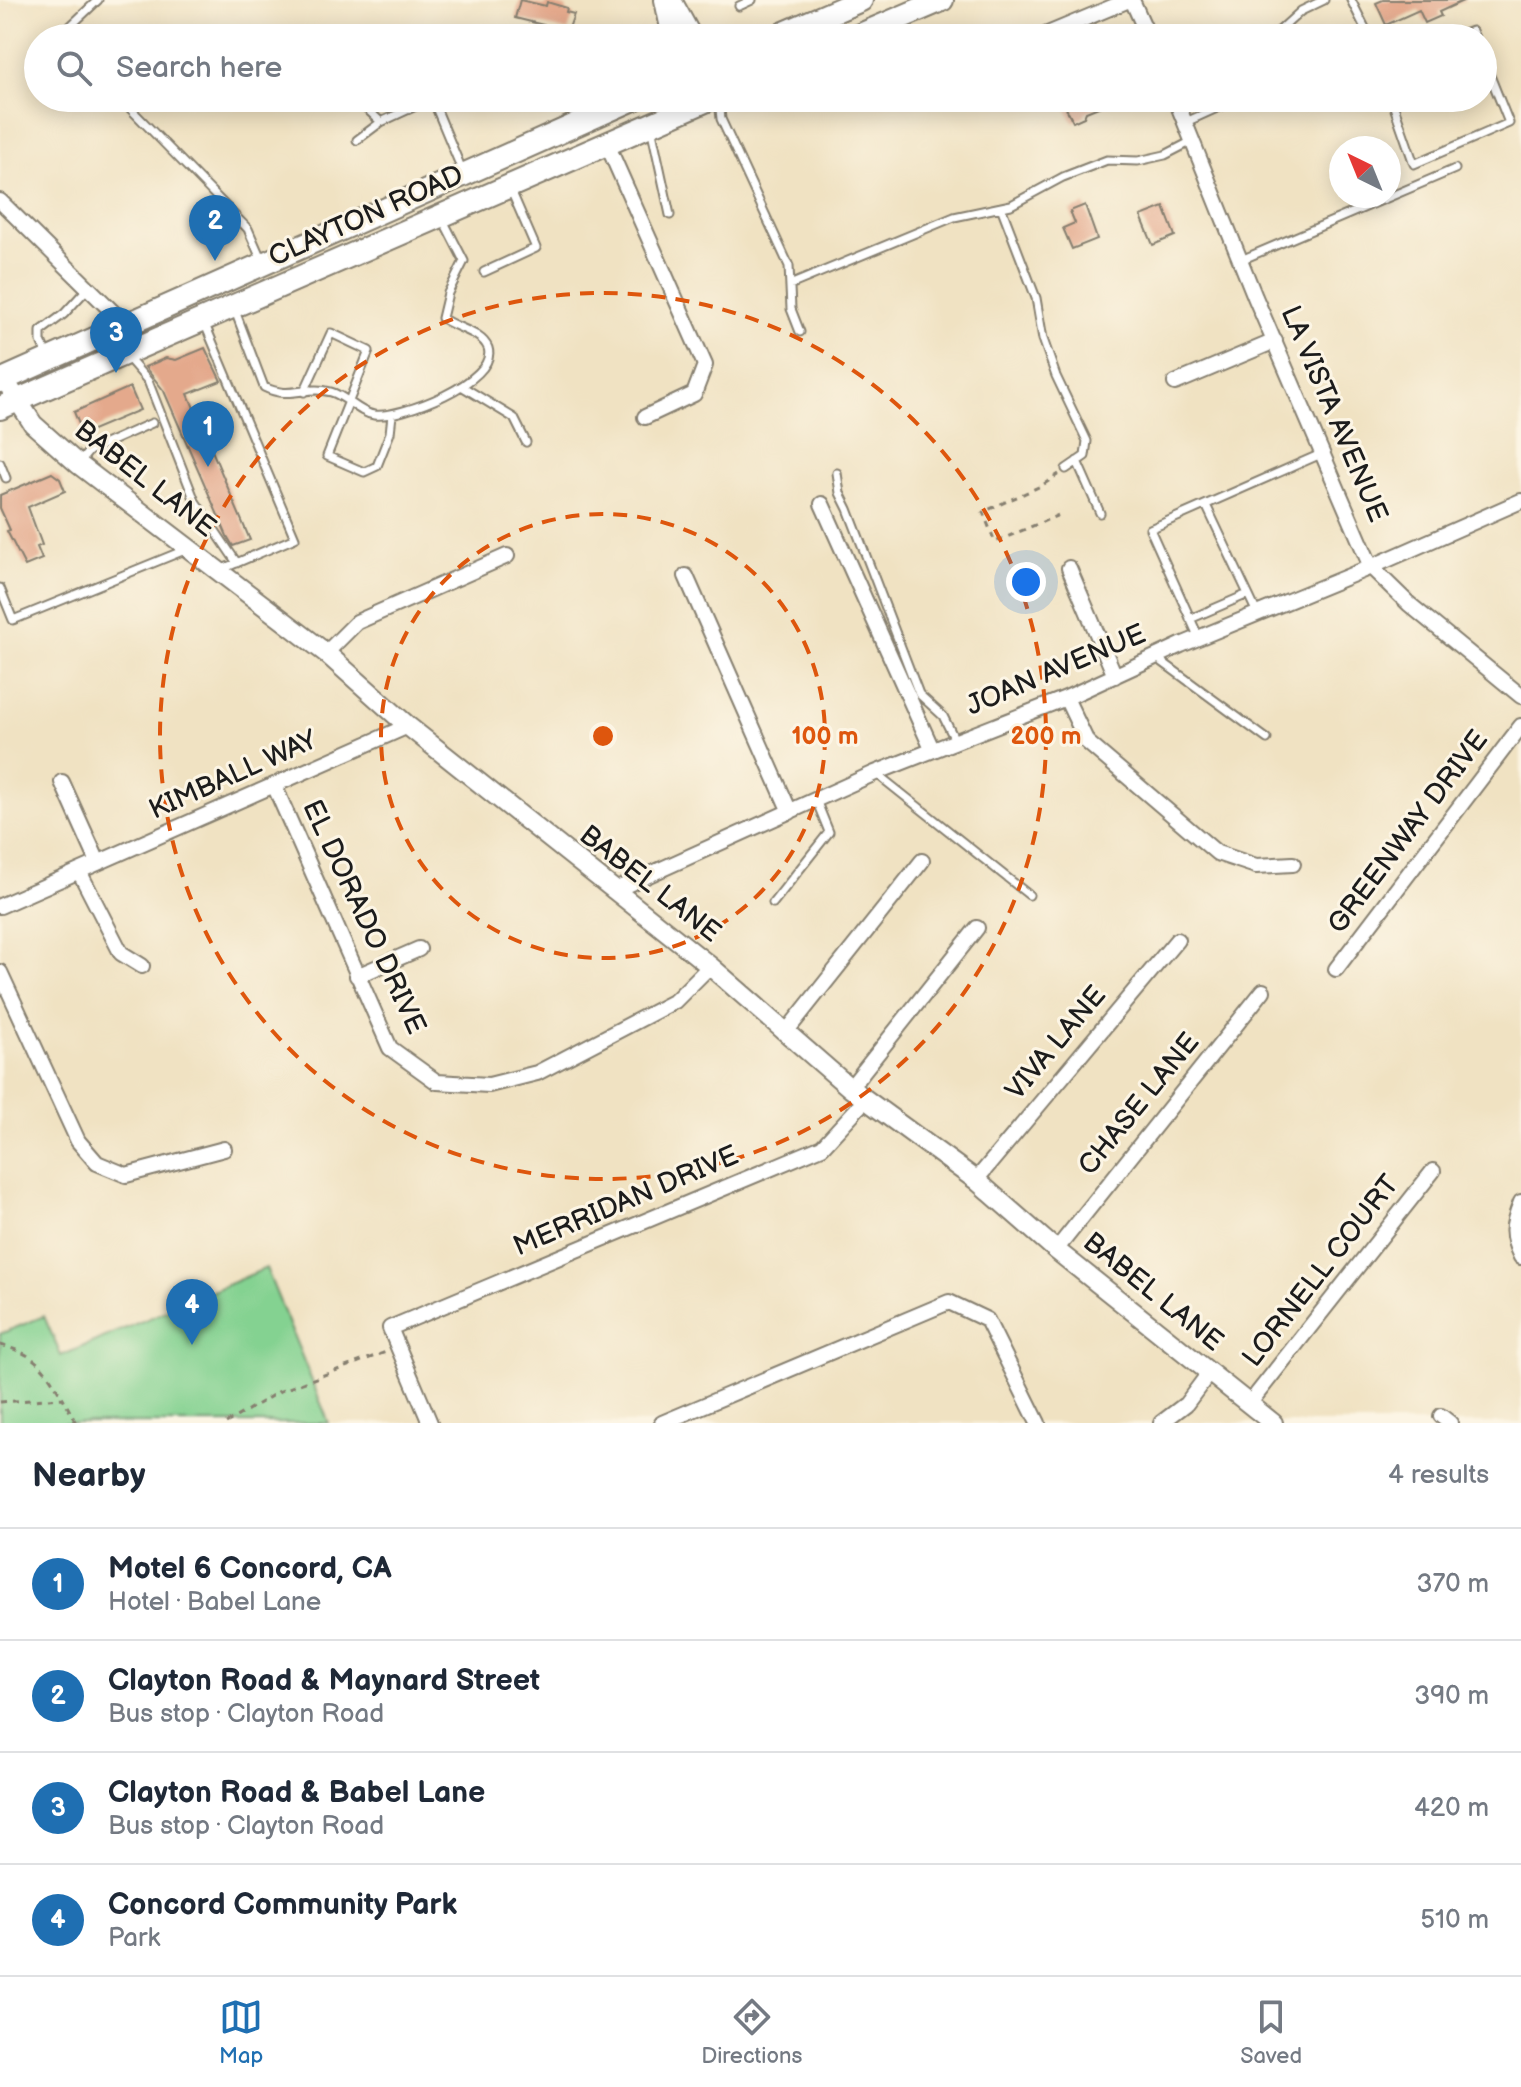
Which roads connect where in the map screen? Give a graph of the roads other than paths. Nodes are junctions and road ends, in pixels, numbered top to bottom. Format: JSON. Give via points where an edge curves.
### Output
{"nodes":[{"id":1,"x":98,"y":0,"type":"edge"},
{"id":2,"x":664,"y":0,"type":"edge"},
{"id":3,"x":672,"y":0,"type":"edge"},
{"id":4,"x":752,"y":0,"type":"edge"},
{"id":5,"x":861,"y":0,"type":"edge"},
{"id":6,"x":942,"y":0,"type":"edge"},
{"id":7,"x":1130,"y":0,"type":"edge"},
{"id":8,"x":1324,"y":0,"type":"edge"},
{"id":9,"x":1351,"y":0,"type":"edge"},
{"id":10,"x":739,"y":6,"type":"dead end"},
{"id":11,"x":73,"y":24,"type":"edge"},
{"id":12,"x":669,"y":24,"type":"edge"},
{"id":13,"x":685,"y":24,"type":"edge"},
{"id":14,"x":805,"y":24,"type":"edge"},
{"id":15,"x":886,"y":24,"type":"edge"},
{"id":16,"x":1072,"y":24,"type":"edge"},
{"id":17,"x":1142,"y":24,"type":"edge"},
{"id":18,"x":1290,"y":24,"type":"edge"},
{"id":19,"x":1363,"y":24,"type":"edge"},
{"id":20,"x":1497,"y":93,"type":"edge"},
{"id":21,"x":134,"y":112,"type":"edge"},
{"id":22,"x":370,"y":112,"type":"edge"},
{"id":23,"x":403,"y":112,"type":"edge"},
{"id":24,"x":439,"y":112,"type":"edge"},
{"id":25,"x":604,"y":112,"type":"edge"},
{"id":26,"x":680,"y":112,"type":"edge"},
{"id":27,"x":720,"y":112,"type":"edge"},
{"id":28,"x":1181,"y":112,"type":"edge"},
{"id":29,"x":1208,"y":112,"type":"edge"},
{"id":30,"x":1396,"y":112,"type":"edge"},
{"id":31,"x":381,"y":122,"type":"junction"},
{"id":32,"x":1186,"y":122,"type":"junction"},
{"id":33,"x":650,"y":125,"type":"junction"},
{"id":34,"x":357,"y":140,"type":"dead end"},
{"id":35,"x":1194,"y":140,"type":"junction"},
{"id":36,"x":607,"y":144,"type":"junction"},
{"id":37,"x":1455,"y":169,"type":"dead end"},
{"id":38,"x":464,"y":174,"type":"junction"},
{"id":39,"x":509,"y":186,"type":"junction"},
{"id":40,"x":0,"y":201,"type":"edge"},
{"id":41,"x":1001,"y":207,"type":"junction"},
{"id":42,"x":670,"y":215,"type":"dead end"},
{"id":43,"x":441,"y":216,"type":"junction"},
{"id":44,"x":1241,"y":260,"type":"junction"},
{"id":45,"x":264,"y":264,"type":"junction"},
{"id":46,"x":484,"y":272,"type":"dead end"},
{"id":47,"x":790,"y":285,"type":"junction"},
{"id":48,"x":88,"y":288,"type":"junction"},
{"id":49,"x":233,"y":306,"type":"junction"},
{"id":50,"x":203,"y":320,"type":"junction"},
{"id":51,"x":126,"y":325,"type":"junction"},
{"id":52,"x":800,"y":332,"type":"dead end"},
{"id":53,"x":1275,"y":341,"type":"junction"},
{"id":54,"x":124,"y":354,"type":"junction"},
{"id":55,"x":49,"y":359,"type":"junction"},
{"id":56,"x":3,"y":380,"type":"edge"},
{"id":57,"x":1175,"y":383,"type":"dead end"},
{"id":58,"x":463,"y":387,"type":"junction"},
{"id":59,"x":304,"y":392,"type":"junction"},
{"id":60,"x":349,"y":402,"type":"junction"},
{"id":61,"x":8,"y":404,"type":"edge"},
{"id":62,"x":392,"y":415,"type":"junction"},
{"id":63,"x":645,"y":417,"type":"dead end"},
{"id":64,"x":152,"y":423,"type":"dead end"},
{"id":65,"x":526,"y":442,"type":"dead end"},
{"id":66,"x":1323,"y":453,"type":"junction"},
{"id":67,"x":1077,"y":461,"type":"junction"},
{"id":68,"x":0,"y":463,"type":"edge"},
{"id":69,"x":78,"y":464,"type":"junction"},
{"id":70,"x":1066,"y":469,"type":"road end"},
{"id":71,"x":837,"y":473,"type":"dead end"},
{"id":72,"x":6,"y":478,"type":"dead end"},
{"id":73,"x":1521,"y":501,"type":"edge"},
{"id":74,"x":822,"y":504,"type":"dead end"},
{"id":75,"x":1206,"y":505,"type":"junction"},
{"id":76,"x":1100,"y":513,"type":"dead end"},
{"id":77,"x":187,"y":549,"type":"junction"},
{"id":78,"x":507,"y":556,"type":"dead end"},
{"id":79,"x":237,"y":563,"type":"junction"},
{"id":80,"x":1371,"y":567,"type":"junction"},
{"id":81,"x":1069,"y":568,"type":"dead end"},
{"id":82,"x":218,"y":571,"type":"junction"},
{"id":83,"x":686,"y":576,"type":"dead end"},
{"id":84,"x":0,"y":588,"type":"edge"},
{"id":85,"x":1248,"y":594,"type":"junction"},
{"id":86,"x":1257,"y":613,"type":"junction"},
{"id":87,"x":1190,"y":619,"type":"junction"},
{"id":88,"x":1199,"y":638,"type":"junction"},
{"id":89,"x":326,"y":653,"type":"junction"},
{"id":90,"x":1155,"y":657,"type":"junction"},
{"id":91,"x":1115,"y":676,"type":"junction"},
{"id":92,"x":1521,"y":696,"type":"edge"},
{"id":93,"x":1066,"y":698,"type":"junction"},
{"id":94,"x":408,"y":726,"type":"junction"},
{"id":95,"x":1521,"y":726,"type":"edge"},
{"id":96,"x":1267,"y":739,"type":"dead end"},
{"id":97,"x":955,"y":740,"type":"junction"},
{"id":98,"x":932,"y":749,"type":"junction"},
{"id":99,"x":875,"y":773,"type":"junction"},
{"id":100,"x":62,"y":782,"type":"dead end"},
{"id":101,"x":274,"y":785,"type":"junction"},
{"id":102,"x":816,"y":800,"type":"junction"},
{"id":103,"x":790,"y":812,"type":"junction"},
{"id":104,"x":922,"y":861,"type":"dead end"},
{"id":105,"x":98,"y":862,"type":"junction"},
{"id":106,"x":1293,"y":864,"type":"dead end"},
{"id":107,"x":79,"y":871,"type":"junction"},
{"id":108,"x":613,"y":891,"type":"junction"},
{"id":109,"x":1029,"y":895,"type":"dead end"},
{"id":110,"x":773,"y":903,"type":"dead end"},
{"id":111,"x":0,"y":906,"type":"edge"},
{"id":112,"x":977,"y":928,"type":"dead end"},
{"id":113,"x":1177,"y":940,"type":"dead end"},
{"id":114,"x":419,"y":949,"type":"dead end"},
{"id":115,"x":142,"y":966,"type":"dead end"},
{"id":116,"x":710,"y":966,"type":"junction"},
{"id":117,"x":1336,"y":969,"type":"dead end"},
{"id":118,"x":0,"y":972,"type":"edge"},
{"id":119,"x":357,"y":976,"type":"junction"},
{"id":120,"x":1263,"y":991,"type":"dead end"},
{"id":121,"x":786,"y":1032,"type":"junction"},
{"id":122,"x":850,"y":1088,"type":"junction"},
{"id":123,"x":866,"y":1099,"type":"junction"},
{"id":124,"x":224,"y":1149,"type":"dead end"},
{"id":125,"x":1433,"y":1171,"type":"dead end"},
{"id":126,"x":976,"y":1180,"type":"junction"},
{"id":127,"x":1521,"y":1202,"type":"edge"},
{"id":128,"x":1056,"y":1250,"type":"junction"},
{"id":129,"x":1521,"y":1257,"type":"edge"},
{"id":130,"x":1209,"y":1373,"type":"junction"},
{"id":131,"x":1249,"y":1404,"type":"junction"},
{"id":132,"x":430,"y":1423,"type":"edge"},
{"id":133,"x":662,"y":1423,"type":"edge"},
{"id":134,"x":1038,"y":1423,"type":"edge"},
{"id":135,"x":1161,"y":1423,"type":"edge"},
{"id":136,"x":1273,"y":1423,"type":"edge"}],
"edges":[{"from":1,"to":11,"type":"lane"},
{"from":2,"to":12,"type":"street"},
{"from":3,"to":13,"type":"street"},
{"from":4,"to":10,"type":"lane"},
{"from":5,"to":14,"type":"main road"},
{"from":6,"to":15,"type":"main road"},
{"from":7,"to":16,"type":"street"},
{"from":7,"to":17,"type":"street"},
{"from":8,"to":18,"type":"lane","via":[[1301,11]]},
{"from":9,"to":19,"type":"lane"},
{"from":20,"to":30,"type":"lane","via":[[1509,123],[1414,164]]},
{"from":21,"to":45,"type":"lane","via":[[248,229]]},
{"from":22,"to":31,"type":"lane"},
{"from":23,"to":31,"type":"lane"},
{"from":24,"to":38,"type":"lane"},
{"from":25,"to":38,"type":"main road","name":"CLAYTON ROAD"},
{"from":26,"to":33,"type":"main road","name":"CLAYTON ROAD"},
{"from":27,"to":47,"type":"lane","via":[[789,266]]},
{"from":28,"to":32,"type":"street","name":"LA VISTA AVENUE"},
{"from":29,"to":32,"type":"lane"},
{"from":31,"to":34,"type":"lane"},
{"from":32,"to":35,"type":"street","name":"LA VISTA AVENUE"},
{"from":33,"to":36,"type":"main road","name":"CLAYTON ROAD"},
{"from":33,"to":42,"type":"lane"},
{"from":35,"to":41,"type":"lane","via":[[1165,155],[1107,160]]},
{"from":35,"to":44,"type":"street","name":"LA VISTA AVENUE"},
{"from":36,"to":39,"type":"main road","name":"CLAYTON ROAD"},
{"from":36,"to":63,"type":"street","via":[[705,365],[694,394]]},
{"from":37,"to":44,"type":"lane"},
{"from":38,"to":45,"type":"main road","name":"CLAYTON ROAD"},
{"from":39,"to":43,"type":"main road","name":"CLAYTON ROAD"},
{"from":39,"to":46,"type":"lane","via":[[536,248]]},
{"from":40,"to":48,"type":"street"},
{"from":41,"to":47,"type":"lane","via":[[954,217]]},
{"from":41,"to":67,"type":"lane","via":[[1036,298],[1056,376],[1087,441],[1085,456]]},
{"from":43,"to":49,"type":"main road","name":"CLAYTON ROAD"},
{"from":43,"to":58,"type":"lane","via":[[464,261],[442,318],[483,339],[489,350],[482,369]]},
{"from":44,"to":53,"type":"street","name":"LA VISTA AVENUE"},
{"from":45,"to":51,"type":"main road","name":"CLAYTON ROAD"},
{"from":47,"to":52,"type":"lane","via":[[791,309]]},
{"from":48,"to":51,"type":"street"},
{"from":48,"to":55,"type":"lane","via":[[41,331]]},
{"from":49,"to":50,"type":"main road","name":"CLAYTON ROAD"},
{"from":49,"to":59,"type":"lane","via":[[264,387],[279,394]]},
{"from":50,"to":54,"type":"main road","name":"CLAYTON ROAD"},
{"from":50,"to":79,"type":"lane","via":[[295,538]]},
{"from":51,"to":55,"type":"main road","name":"CLAYTON ROAD"},
{"from":53,"to":57,"type":"street"},
{"from":53,"to":66,"type":"street","name":"LA VISTA AVENUE"},
{"from":54,"to":61,"type":"main road","name":"CLAYTON ROAD"},
{"from":54,"to":79,"type":"lane","via":[[148,381],[195,501]]},
{"from":55,"to":56,"type":"main road","name":"CLAYTON ROAD"},
{"from":56,"to":61,"type":"street","name":"BABEL LANE"},
{"from":58,"to":62,"type":"lane"},
{"from":58,"to":65,"type":"lane","via":[[514,418]]},
{"from":59,"to":60,"type":"lane","via":[[332,392]]},
{"from":59,"to":60,"type":"lane","via":[[331,333],[369,351]]},
{"from":60,"to":62,"type":"lane","via":[[372,415]]},
{"from":60,"to":62,"type":"lane","via":[[327,456],[364,472],[377,466]]},
{"from":61,"to":69,"type":"street","name":"BABEL LANE"},
{"from":64,"to":69,"type":"lane","via":[[89,451]]},
{"from":66,"to":75,"type":"lane"},
{"from":66,"to":80,"type":"street","name":"LA VISTA AVENUE"},
{"from":67,"to":70,"type":"lane"},
{"from":67,"to":76,"type":"lane"},
{"from":68,"to":72,"type":"lane"},
{"from":69,"to":77,"type":"street","name":"BABEL LANE"},
{"from":71,"to":97,"type":"lane","via":[[840,493],[919,694],[943,716]]},
{"from":73,"to":80,"type":"street","name":"JOAN AVENUE"},
{"from":74,"to":98,"type":"street"},
{"from":75,"to":85,"type":"lane"},
{"from":75,"to":87,"type":"lane","via":[[1150,529]]},
{"from":77,"to":82,"type":"street","name":"BABEL LANE"},
{"from":77,"to":84,"type":"lane","via":[[13,620]]},
{"from":78,"to":89,"type":"street","via":[[357,622]]},
{"from":79,"to":82,"type":"lane"},
{"from":80,"to":86,"type":"street","name":"JOAN AVENUE"},
{"from":80,"to":92,"type":"street","name":"LA VISTA AVENUE"},
{"from":81,"to":91,"type":"street"},
{"from":82,"to":89,"type":"street","name":"BABEL LANE"},
{"from":83,"to":103,"type":"street"},
{"from":85,"to":86,"type":"lane"},
{"from":85,"to":87,"type":"lane"},
{"from":86,"to":88,"type":"street","name":"JOAN AVENUE"},
{"from":87,"to":88,"type":"lane"},
{"from":88,"to":90,"type":"street","name":"JOAN AVENUE"},
{"from":89,"to":94,"type":"street","name":"BABEL LANE"},
{"from":90,"to":91,"type":"street","name":"JOAN AVENUE"},
{"from":90,"to":96,"type":"lane"},
{"from":91,"to":93,"type":"street","name":"JOAN AVENUE"},
{"from":93,"to":97,"type":"street","name":"JOAN AVENUE"},
{"from":93,"to":106,"type":"street","via":[[1087,742],[1217,853],[1256,866]]},
{"from":94,"to":101,"type":"street","name":"KIMBALL WAY"},
{"from":94,"to":108,"type":"street","name":"BABEL LANE"},
{"from":95,"to":117,"type":"street","name":"GREENWAY DRIVE"},
{"from":97,"to":98,"type":"street","name":"JOAN AVENUE"},
{"from":98,"to":99,"type":"street","name":"JOAN AVENUE"},
{"from":99,"to":102,"type":"street","name":"JOAN AVENUE"},
{"from":99,"to":109,"type":"lane"},
{"from":100,"to":105,"type":"street"},
{"from":101,"to":105,"type":"street","name":"KIMBALL WAY"},
{"from":101,"to":119,"type":"street","name":"EL DORADO DRIVE"},
{"from":102,"to":103,"type":"street","name":"JOAN AVENUE"},
{"from":102,"to":110,"type":"lane","via":[[829,832]]},
{"from":103,"to":108,"type":"street","name":"JOAN AVENUE"},
{"from":104,"to":121,"type":"street"},
{"from":105,"to":107,"type":"street","name":"KIMBALL WAY"},
{"from":107,"to":111,"type":"street","name":"KIMBALL WAY"},
{"from":107,"to":115,"type":"street","via":[[121,953]]},
{"from":108,"to":116,"type":"street","name":"BABEL LANE"},
{"from":112,"to":122,"type":"street"},
{"from":113,"to":126,"type":"street","name":"VIVA LANE"},
{"from":114,"to":119,"type":"street"},
{"from":116,"to":119,"type":"street","name":"EL DORADO DRIVE","via":[[675,1001],[537,1073],[489,1085],[437,1082],[390,1048]]},
{"from":116,"to":121,"type":"street","name":"BABEL LANE"},
{"from":118,"to":124,"type":"street","via":[[78,1141],[97,1163],[126,1175]]},
{"from":120,"to":128,"type":"street","name":"CHASE LANE"},
{"from":121,"to":122,"type":"street","name":"BABEL LANE"},
{"from":122,"to":123,"type":"street","name":"BABEL LANE"},
{"from":123,"to":126,"type":"street","name":"BABEL LANE"},
{"from":123,"to":132,"type":"street","name":"MERRIDAN DRIVE","via":[[822,1147],[390,1328]]},
{"from":125,"to":131,"type":"street","name":"LORNELL COURT"},
{"from":126,"to":128,"type":"street","name":"BABEL LANE"},
{"from":127,"to":129,"type":"street","via":[[1513,1222]]},
{"from":128,"to":130,"type":"street","name":"BABEL LANE"},
{"from":130,"to":131,"type":"street","name":"BABEL LANE"},
{"from":130,"to":135,"type":"street","via":[[1186,1404]]},
{"from":131,"to":136,"type":"street","name":"BABEL LANE"},
{"from":133,"to":134,"type":"street","via":[[949,1302],[987,1320]]}]}
